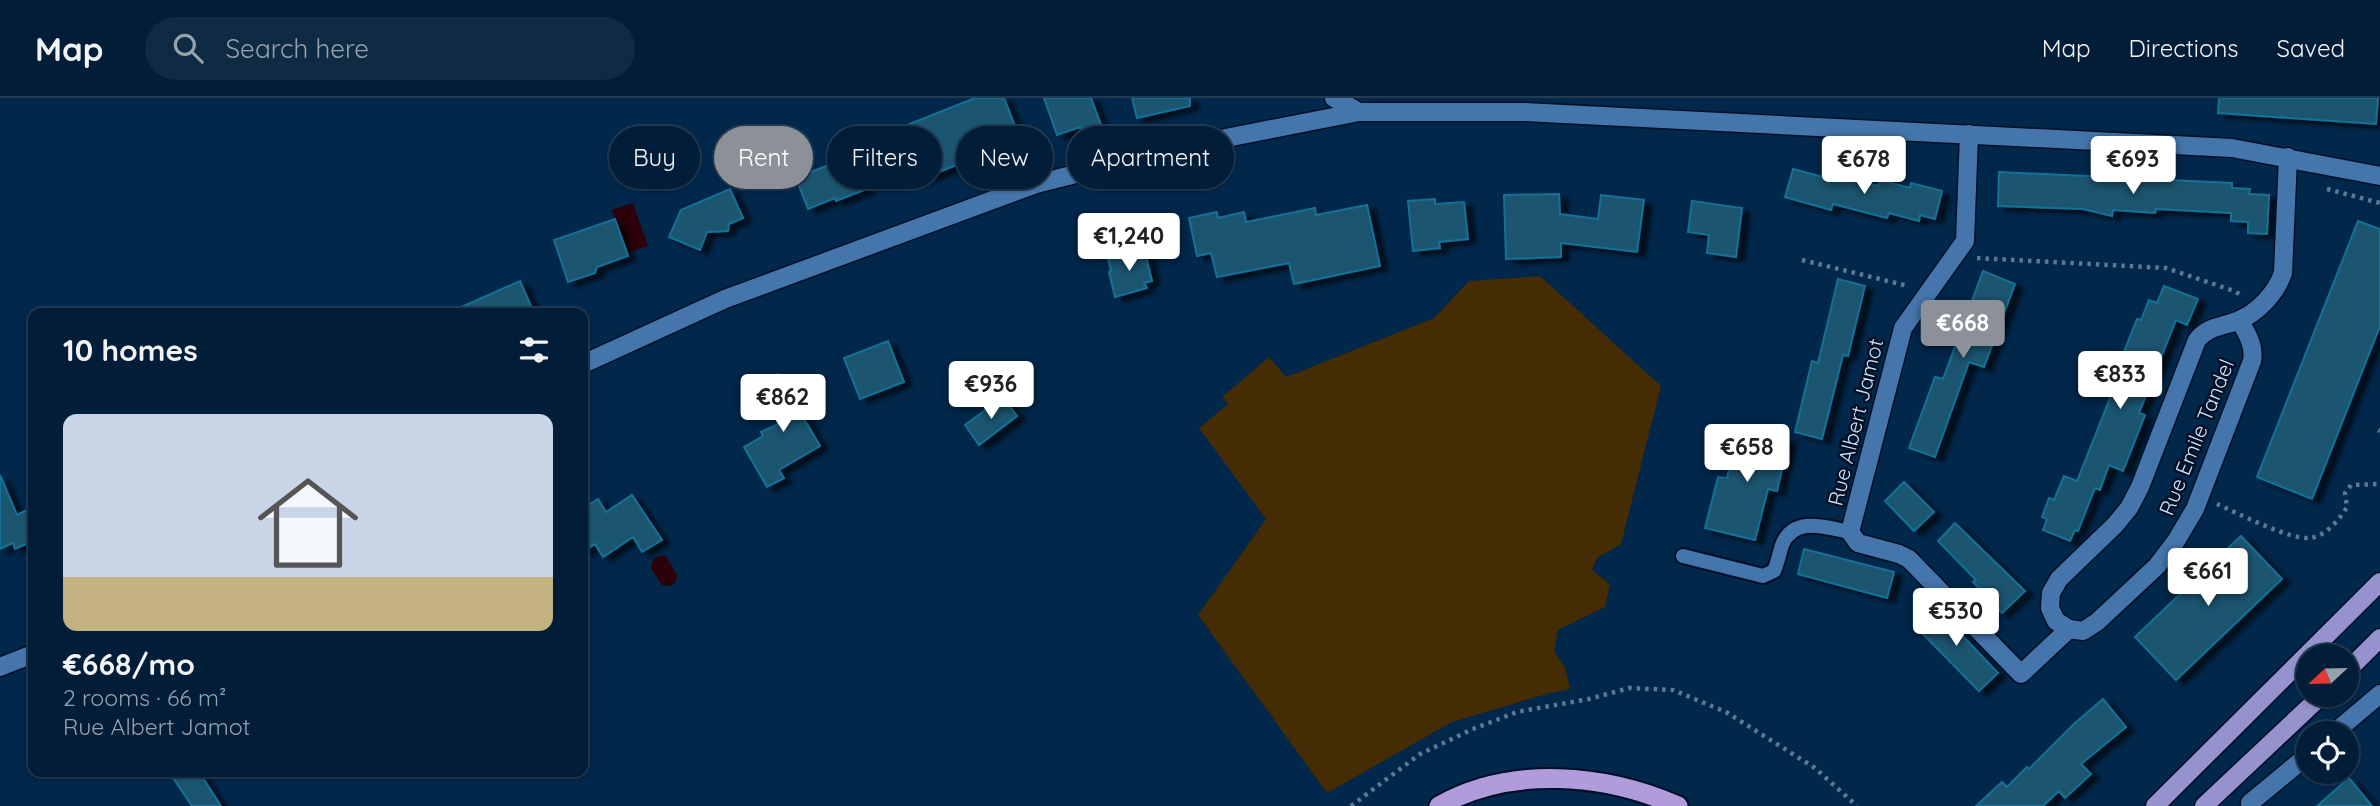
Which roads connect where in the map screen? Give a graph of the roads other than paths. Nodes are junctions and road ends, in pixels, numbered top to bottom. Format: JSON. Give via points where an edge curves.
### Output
{"nodes":[{"id":1,"x":1334,"y":98,"type":"edge"},
{"id":2,"x":1359,"y":112,"type":"junction"},
{"id":3,"x":1969,"y":134,"type":"junction"},
{"id":4,"x":2288,"y":158,"type":"junction"},
{"id":5,"x":2380,"y":176,"type":"edge"},
{"id":6,"x":2239,"y":321,"type":"junction"},
{"id":7,"x":588,"y":362,"type":"edge"},
{"id":8,"x":1850,"y":533,"type":"junction"},
{"id":9,"x":1683,"y":555,"type":"dead end"},
{"id":10,"x":2380,"y":582,"type":"edge"},
{"id":11,"x":2069,"y":629,"type":"junction"},
{"id":12,"x":2380,"y":638,"type":"edge"},
{"id":13,"x":28,"y":656,"type":"edge"},
{"id":14,"x":2359,"y":659,"type":"edge"},
{"id":15,"x":0,"y":667,"type":"edge"},
{"id":16,"x":2380,"y":694,"type":"edge"},
{"id":17,"x":2309,"y":707,"type":"edge"},
{"id":18,"x":2348,"y":721,"type":"edge"},
{"id":19,"x":2296,"y":765,"type":"edge"},
{"id":20,"x":2250,"y":803,"type":"dead end"},
{"id":21,"x":1439,"y":806,"type":"edge"},
{"id":22,"x":1678,"y":806,"type":"edge"},
{"id":23,"x":2155,"y":806,"type":"edge"},
{"id":24,"x":2204,"y":806,"type":"edge"}],
"edges":[{"from":1,"to":2,"type":"street"},
{"from":2,"to":3,"type":"street","via":[[1524,113]]},
{"from":2,"to":7,"type":"street","via":[[1190,145],[1036,184],[725,299]]},
{"from":3,"to":4,"type":"street","via":[[2232,148]]},
{"from":3,"to":8,"type":"street","name":"Rue Albert Jamot","via":[[1965,241],[1903,328]]},
{"from":4,"to":5,"type":"street"},
{"from":4,"to":6,"type":"street","name":"Rue Emile Tandel","via":[[2283,273],[2278,288]]},
{"from":6,"to":11,"type":"street","name":"Rue Emile Tandel","via":[[2251,342],[2252,361],[2200,496],[2176,541],[2157,566],[2097,622],[2083,631]]},
{"from":6,"to":11,"type":"street","name":"Rue Emile Tandel","via":[[2214,327],[2197,340],[2129,508],[2059,579],[2051,593],[2050,608],[2056,621]]},
{"from":8,"to":9,"type":"lane","via":[[1800,526],[1788,535],[1774,571],[1763,576]]},
{"from":8,"to":11,"type":"street","name":"Rue Albert Jamot","via":[[1858,543],[1909,559],[2021,674]]},
{"from":10,"to":23,"type":"main road"},
{"from":12,"to":14,"type":"main road"},
{"from":13,"to":15,"type":"street"},
{"from":16,"to":18,"type":"street"},
{"from":17,"to":24,"type":"main road"},
{"from":19,"to":20,"type":"street"},
{"from":21,"to":22,"type":"highway","via":[[1512,781],[1549,779],[1621,786]]}]}
